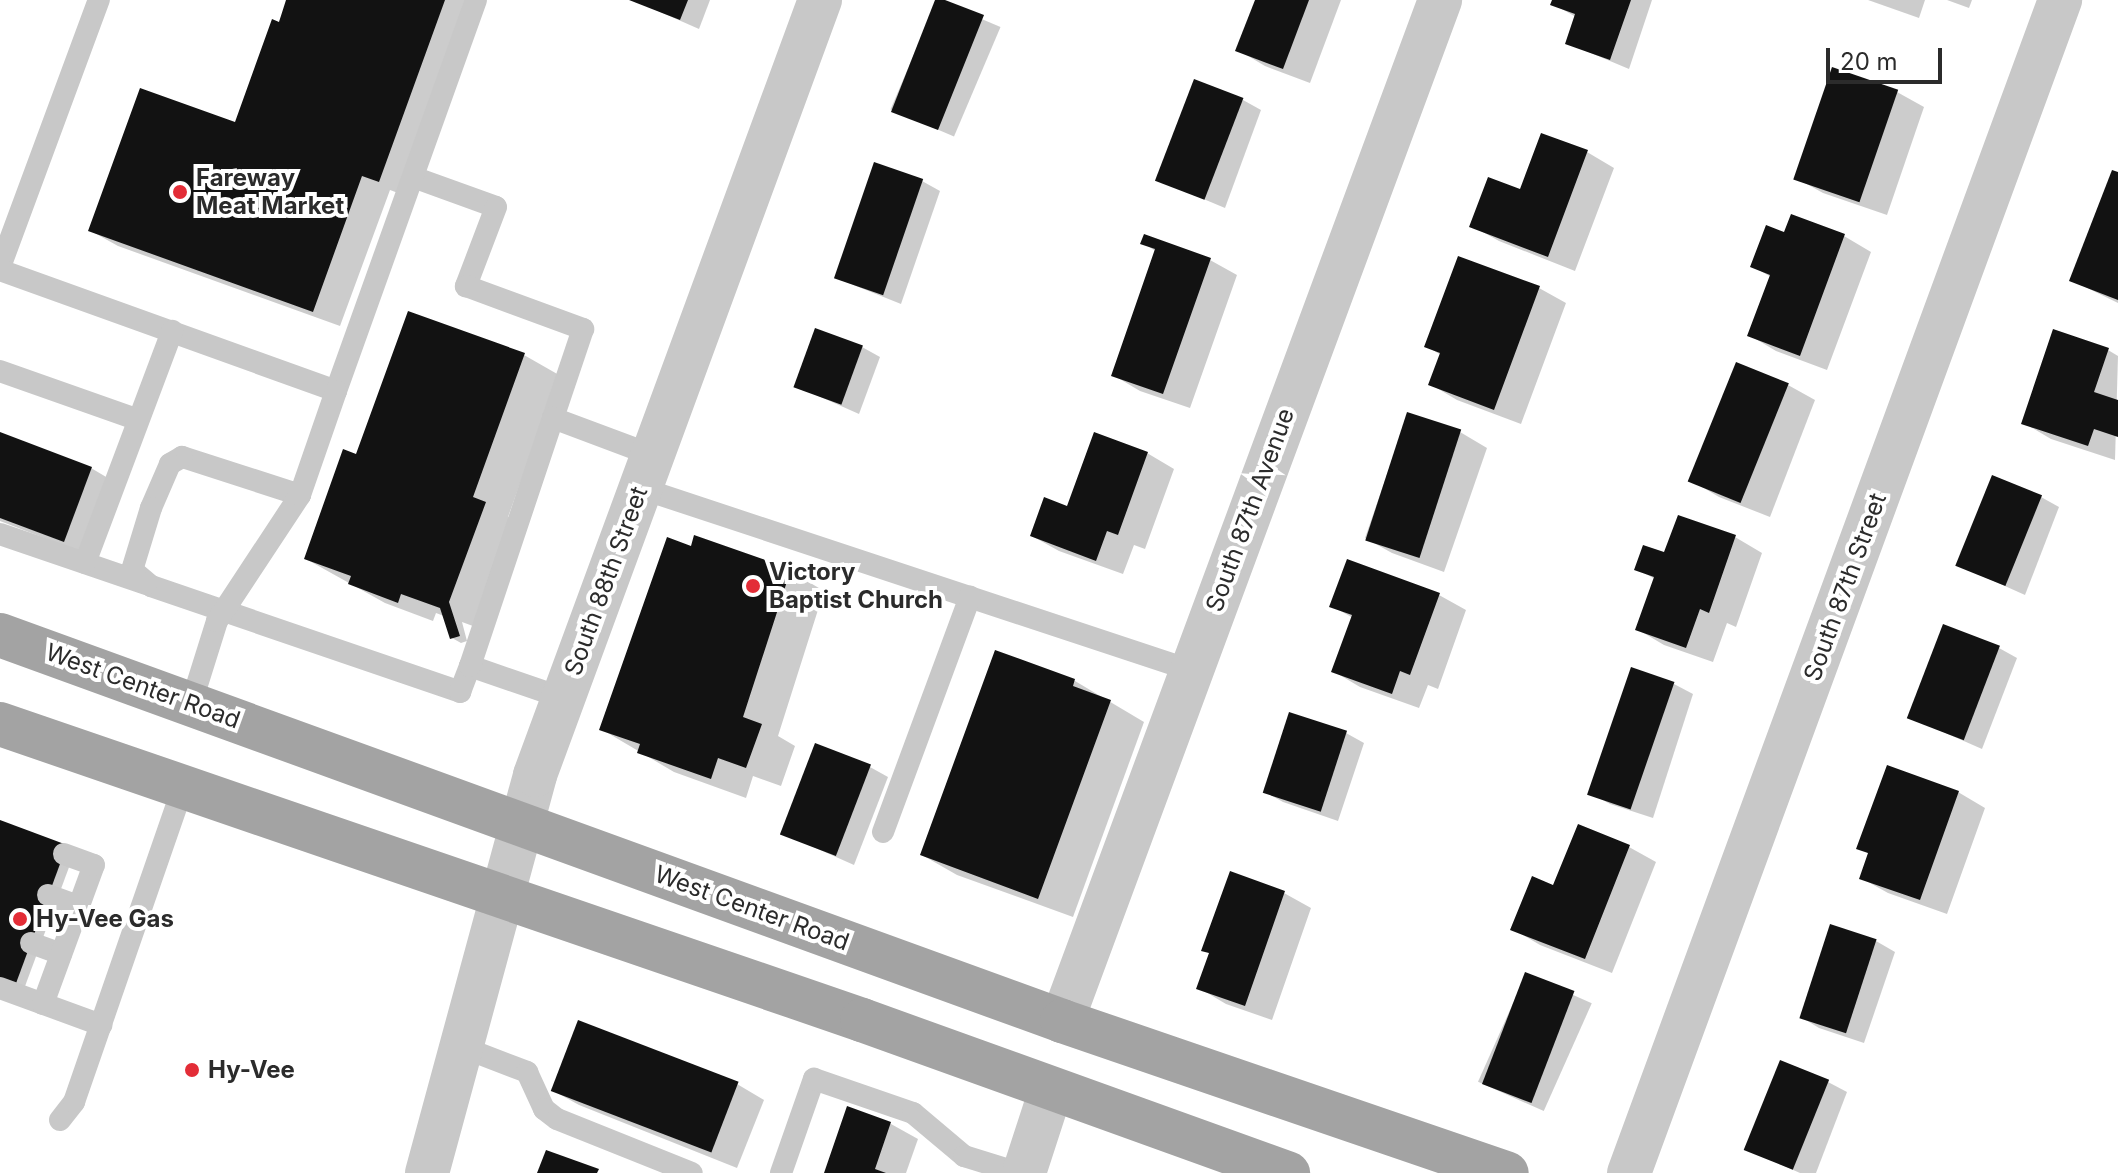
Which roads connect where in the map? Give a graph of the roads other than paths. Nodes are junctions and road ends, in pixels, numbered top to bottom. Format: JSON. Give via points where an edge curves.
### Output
{"nodes":[{"id":1,"x":99,"y":0,"type":"edge"},
{"id":2,"x":476,"y":0,"type":"edge"},
{"id":3,"x":820,"y":0,"type":"edge"},
{"id":4,"x":1440,"y":0,"type":"edge"},
{"id":5,"x":2060,"y":0,"type":"edge"},
{"id":6,"x":413,"y":177,"type":"junction"},
{"id":7,"x":0,"y":268,"type":"edge"},
{"id":8,"x":172,"y":331,"type":"junction"},
{"id":9,"x":0,"y":371,"type":"edge"},
{"id":10,"x":336,"y":391,"type":"junction"},
{"id":11,"x":553,"y":418,"type":"junction"},
{"id":12,"x":138,"y":420,"type":"junction"},
{"id":13,"x":646,"y":471,"type":"junction"},
{"id":14,"x":300,"y":495,"type":"junction"},
{"id":15,"x":0,"y":534,"type":"edge"},
{"id":16,"x":85,"y":563,"type":"junction"},
{"id":17,"x":151,"y":586,"type":"junction"},
{"id":18,"x":970,"y":597,"type":"junction"},
{"id":19,"x":223,"y":611,"type":"junction"},
{"id":20,"x":0,"y":635,"type":"edge"},
{"id":21,"x":470,"y":666,"type":"junction"},
{"id":22,"x":1190,"y":670,"type":"junction"},
{"id":23,"x":563,"y":698,"type":"junction"},
{"id":24,"x":191,"y":704,"type":"junction"},
{"id":25,"x":0,"y":724,"type":"edge"},
{"id":26,"x":183,"y":787,"type":"junction"},
{"id":27,"x":521,"y":822,"type":"junction"},
{"id":28,"x":883,"y":832,"type":"dead end"},
{"id":29,"x":64,"y":854,"type":"dead end"},
{"id":30,"x":48,"y":895,"type":"dead end"},
{"id":31,"x":504,"y":897,"type":"junction"},
{"id":32,"x":79,"y":906,"type":"junction"},
{"id":33,"x":31,"y":943,"type":"dead end"},
{"id":34,"x":61,"y":954,"type":"junction"},
{"id":35,"x":0,"y":988,"type":"edge"},
{"id":36,"x":43,"y":1004,"type":"junction"},
{"id":37,"x":1062,"y":1021,"type":"junction"},
{"id":38,"x":101,"y":1025,"type":"junction"},
{"id":39,"x":462,"y":1047,"type":"junction"},
{"id":40,"x":1051,"y":1090,"type":"junction"},
{"id":41,"x":60,"y":1120,"type":"dead end"},
{"id":42,"x":427,"y":1173,"type":"edge"},
{"id":43,"x":692,"y":1173,"type":"edge"},
{"id":44,"x":781,"y":1173,"type":"edge"},
{"id":45,"x":1022,"y":1173,"type":"edge"},
{"id":46,"x":1288,"y":1173,"type":"edge"},
{"id":47,"x":1507,"y":1173,"type":"edge"},
{"id":48,"x":1629,"y":1173,"type":"edge"}],
"edges":[{"from":1,"to":7,"type":"lane"},
{"from":2,"to":6,"type":"lane"},
{"from":3,"to":13,"type":"street","name":"South 88th Street"},
{"from":4,"to":22,"type":"street","name":"South 87th Avenue"},
{"from":5,"to":48,"type":"street","name":"South 87th Street"},
{"from":6,"to":10,"type":"lane"},
{"from":6,"to":11,"type":"lane","via":[[496,207],[466,286],[583,329]]},
{"from":7,"to":8,"type":"lane"},
{"from":8,"to":10,"type":"lane"},
{"from":8,"to":12,"type":"lane"},
{"from":9,"to":12,"type":"lane"},
{"from":10,"to":14,"type":"lane"},
{"from":11,"to":13,"type":"lane"},
{"from":11,"to":21,"type":"lane"},
{"from":12,"to":16,"type":"lane"},
{"from":13,"to":18,"type":"lane"},
{"from":13,"to":23,"type":"street","name":"South 88th Street"},
{"from":14,"to":17,"type":"lane","via":[[182,457],[170,464],[133,558],[132,570]]},
{"from":14,"to":19,"type":"lane"},
{"from":15,"to":16,"type":"lane"},
{"from":16,"to":17,"type":"lane"},
{"from":17,"to":19,"type":"lane"},
{"from":18,"to":22,"type":"lane"},
{"from":18,"to":28,"type":"lane"},
{"from":19,"to":21,"type":"lane","via":[[460,692]]},
{"from":19,"to":24,"type":"lane"},
{"from":20,"to":24,"type":"main road","name":"West Center Road"},
{"from":21,"to":23,"type":"lane"},
{"from":22,"to":37,"type":"street","name":"South 87th Avenue"},
{"from":23,"to":27,"type":"street","name":"South 88th Street"},
{"from":24,"to":27,"type":"main road","name":"West Center Road"},
{"from":25,"to":26,"type":"main road"},
{"from":26,"to":31,"type":"main road"},
{"from":26,"to":38,"type":"lane"},
{"from":27,"to":31,"type":"street","name":"South 88th Street"},
{"from":27,"to":37,"type":"main road","name":"West Center Road"},
{"from":29,"to":32,"type":"lane","via":[[94,865]]},
{"from":30,"to":32,"type":"lane"},
{"from":31,"to":39,"type":"street","name":"South 88th Street"},
{"from":31,"to":40,"type":"main road"},
{"from":32,"to":34,"type":"lane"},
{"from":33,"to":34,"type":"lane"},
{"from":34,"to":36,"type":"lane"},
{"from":35,"to":36,"type":"lane"},
{"from":36,"to":38,"type":"lane"},
{"from":37,"to":47,"type":"main road","name":"West Center Road"},
{"from":38,"to":41,"type":"lane","via":[[74,1102]]},
{"from":39,"to":42,"type":"street","name":"South 88th Street"},
{"from":39,"to":43,"type":"lane","via":[[527,1072],[544,1109],[557,1119]]},
{"from":40,"to":45,"type":"street"},
{"from":40,"to":46,"type":"main road"},
{"from":44,"to":45,"type":"lane","via":[[814,1079],[913,1113],[964,1156]]}]}
